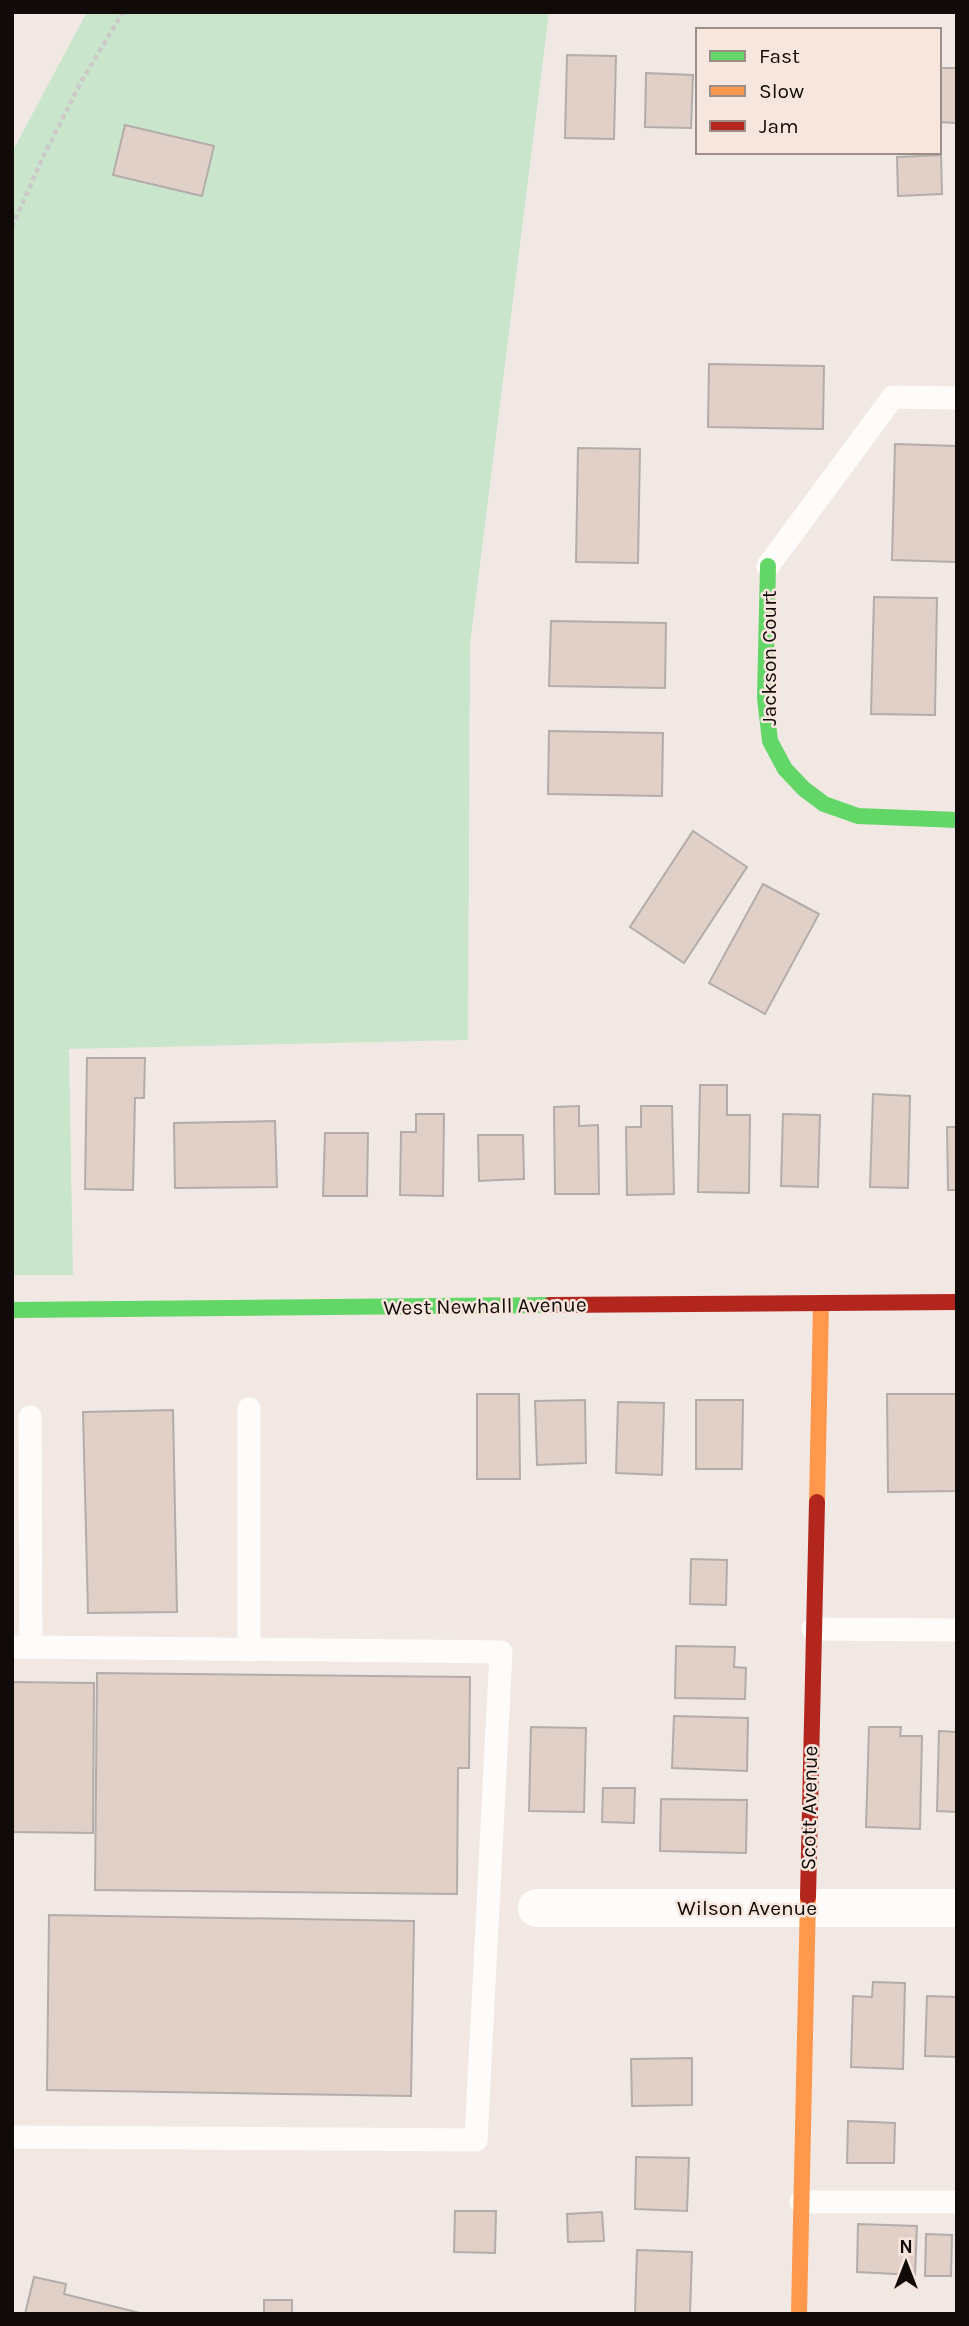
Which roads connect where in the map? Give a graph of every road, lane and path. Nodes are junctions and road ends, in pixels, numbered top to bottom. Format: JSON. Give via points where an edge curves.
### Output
{"nodes":[{"id":1,"x":123,"y":12,"type":"edge"},
{"id":2,"x":12,"y":227,"type":"edge"},
{"id":3,"x":957,"y":398,"type":"edge"},
{"id":4,"x":768,"y":566,"type":"joint"},
{"id":5,"x":957,"y":820,"type":"edge"},
{"id":6,"x":957,"y":1302,"type":"edge"},
{"id":7,"x":821,"y":1303,"type":"junction"},
{"id":8,"x":12,"y":1310,"type":"edge"},
{"id":9,"x":249,"y":1409,"type":"dead end"},
{"id":10,"x":30,"y":1418,"type":"dead end"},
{"id":11,"x":813,"y":1629,"type":"junction"},
{"id":12,"x":957,"y":1630,"type":"edge"},
{"id":13,"x":21,"y":1647,"type":"edge"},
{"id":14,"x":249,"y":1650,"type":"junction"},
{"id":15,"x":537,"y":1908,"type":"dead end"},
{"id":16,"x":807,"y":1908,"type":"junction"},
{"id":17,"x":957,"y":1908,"type":"edge"},
{"id":18,"x":12,"y":2137,"type":"edge"},
{"id":19,"x":801,"y":2202,"type":"junction"},
{"id":20,"x":957,"y":2202,"type":"edge"},
{"id":21,"x":799,"y":2314,"type":"edge"}],
"edges":[{"from":1,"to":2,"type":"path","via":[[81,82]]},
{"from":3,"to":4,"type":"lane","via":[[893,397]]},
{"from":4,"to":5,"type":"street","name":"Jackson Court","via":[[765,698],[770,740],[785,769],[824,804],[858,816]]},
{"from":6,"to":7,"type":"street","name":"West Newhall Avenue"},
{"from":7,"to":8,"type":"street","name":"West Newhall Avenue"},
{"from":7,"to":11,"type":"street","name":"Scott Avenue"},
{"from":9,"to":14,"type":"lane"},
{"from":10,"to":13,"type":"lane"},
{"from":11,"to":12,"type":"lane"},
{"from":11,"to":16,"type":"street","name":"Scott Avenue"},
{"from":13,"to":14,"type":"lane"},
{"from":14,"to":18,"type":"lane","via":[[501,1652],[476,2140]]},
{"from":15,"to":16,"type":"street","name":"Wilson Avenue"},
{"from":16,"to":17,"type":"street","name":"Wilson Avenue"},
{"from":16,"to":19,"type":"street","name":"Scott Avenue"},
{"from":19,"to":20,"type":"lane"},
{"from":19,"to":21,"type":"street","name":"Scott Avenue"}]}
